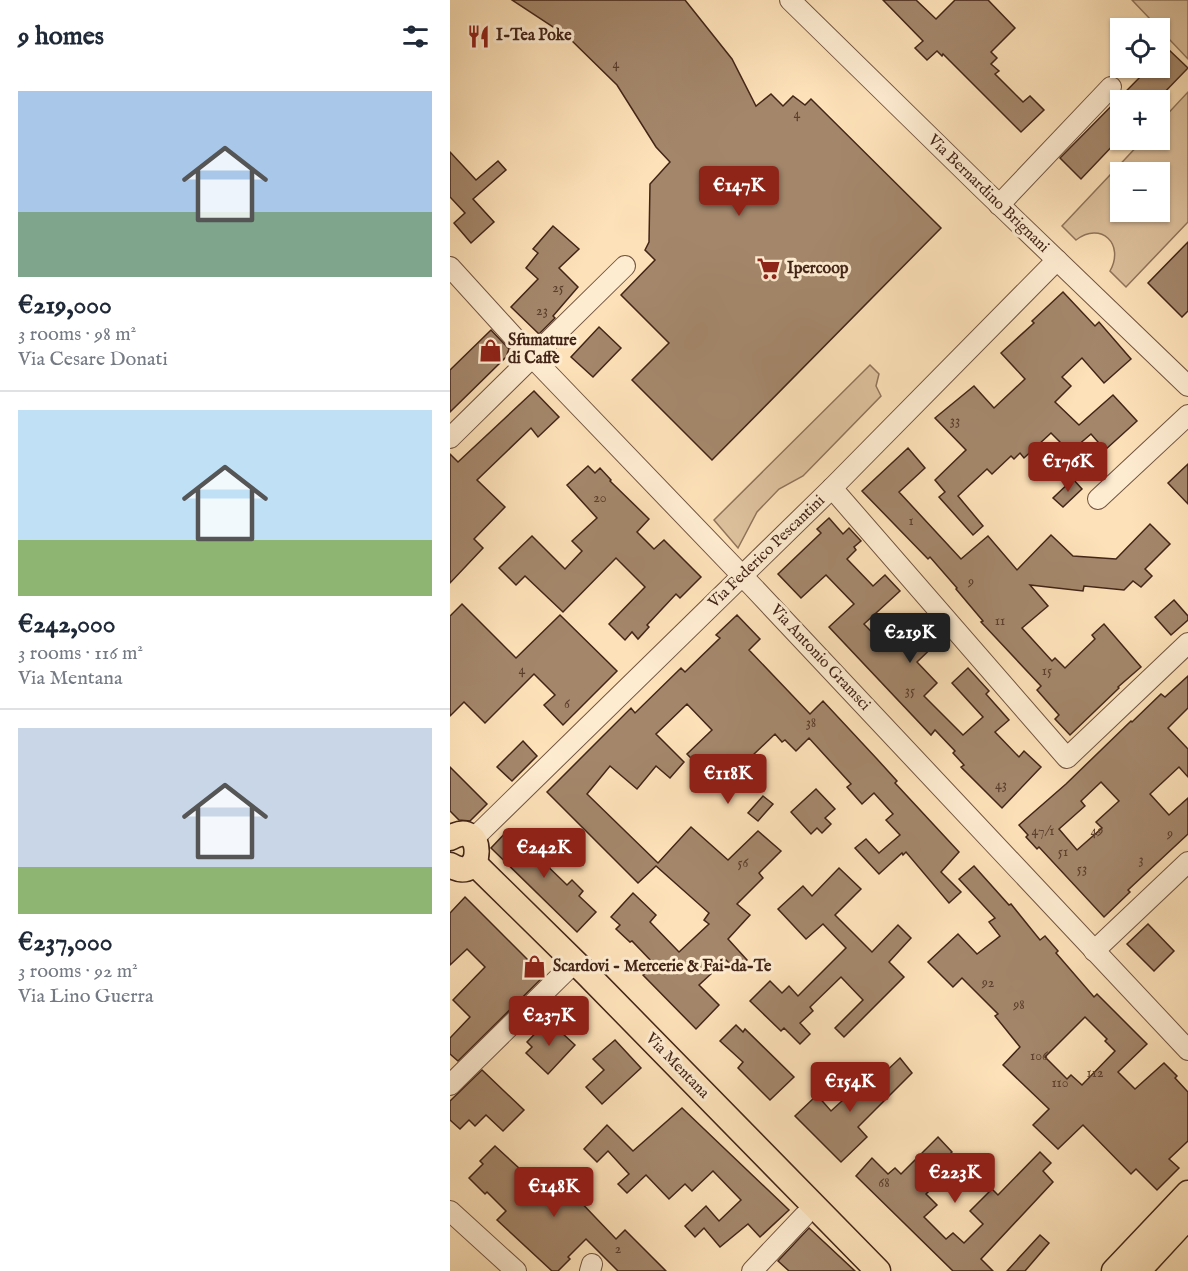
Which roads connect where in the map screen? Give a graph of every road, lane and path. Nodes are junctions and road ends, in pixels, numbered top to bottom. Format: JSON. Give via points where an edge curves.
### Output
{"nodes":[{"id":1,"x":790,"y":0,"type":"edge"},
{"id":2,"x":1111,"y":87,"type":"dead end"},
{"id":3,"x":999,"y":205,"type":"junction"},
{"id":4,"x":1057,"y":260,"type":"junction"},
{"id":5,"x":625,"y":266,"type":"dead end"},
{"id":6,"x":450,"y":267,"type":"edge"},
{"id":7,"x":532,"y":357,"type":"junction"},
{"id":8,"x":1188,"y":386,"type":"edge"},
{"id":9,"x":1188,"y":415,"type":"edge"},
{"id":10,"x":450,"y":437,"type":"edge"},
{"id":11,"x":832,"y":488,"type":"junction"},
{"id":12,"x":1098,"y":499,"type":"dead end"},
{"id":13,"x":743,"y":576,"type":"junction"},
{"id":14,"x":1188,"y":643,"type":"edge"},
{"id":15,"x":461,"y":839,"type":"edge"},
{"id":16,"x":1188,"y":862,"type":"edge"},
{"id":17,"x":462,"y":864,"type":"edge"},
{"id":18,"x":1094,"y":951,"type":"junction"},
{"id":19,"x":575,"y":962,"type":"junction"},
{"id":20,"x":1188,"y":1050,"type":"edge"},
{"id":21,"x":450,"y":1086,"type":"edge"},
{"id":22,"x":1188,"y":1193,"type":"edge"},
{"id":23,"x":450,"y":1211,"type":"edge"},
{"id":24,"x":804,"y":1216,"type":"dead end"},
{"id":25,"x":1188,"y":1217,"type":"edge"},
{"id":26,"x":516,"y":1271,"type":"edge"},
{"id":27,"x":752,"y":1271,"type":"edge"},
{"id":28,"x":878,"y":1271,"type":"edge"},
{"id":29,"x":1114,"y":1271,"type":"edge"},
{"id":30,"x":1138,"y":1271,"type":"edge"}],
"edges":[{"from":1,"to":3,"type":"street","name":"Via Bernardino Brignani"},
{"from":2,"to":3,"type":"street"},
{"from":3,"to":4,"type":"street","name":"Via Bernardino Brignani"},
{"from":4,"to":8,"type":"street","name":"Via Bernardino Brignani"},
{"from":4,"to":11,"type":"street","name":"Via Federico Pescantini"},
{"from":5,"to":7,"type":"street"},
{"from":6,"to":7,"type":"street","name":"Via Antonio Gramsci"},
{"from":7,"to":10,"type":"street"},
{"from":7,"to":13,"type":"street","name":"Via Antonio Gramsci"},
{"from":9,"to":12,"type":"street"},
{"from":11,"to":13,"type":"street","name":"Via Federico Pescantini"},
{"from":11,"to":14,"type":"street","via":[[1067,758]]},
{"from":13,"to":15,"type":"street","name":"Via Federico Pescantini"},
{"from":13,"to":18,"type":"street","name":"Via Antonio Gramsci"},
{"from":15,"to":17,"type":"main road","via":[[478,849],[478,854]]},
{"from":16,"to":18,"type":"street"},
{"from":17,"to":19,"type":"main road","name":"Via Mentana"},
{"from":18,"to":20,"type":"street","name":"Via Antonio Gramsci"},
{"from":19,"to":21,"type":"street"},
{"from":19,"to":28,"type":"main road","name":"Via Mentana"},
{"from":22,"to":29,"type":"main road"},
{"from":23,"to":26,"type":"street"},
{"from":24,"to":27,"type":"street"},
{"from":25,"to":30,"type":"main road"}]}
